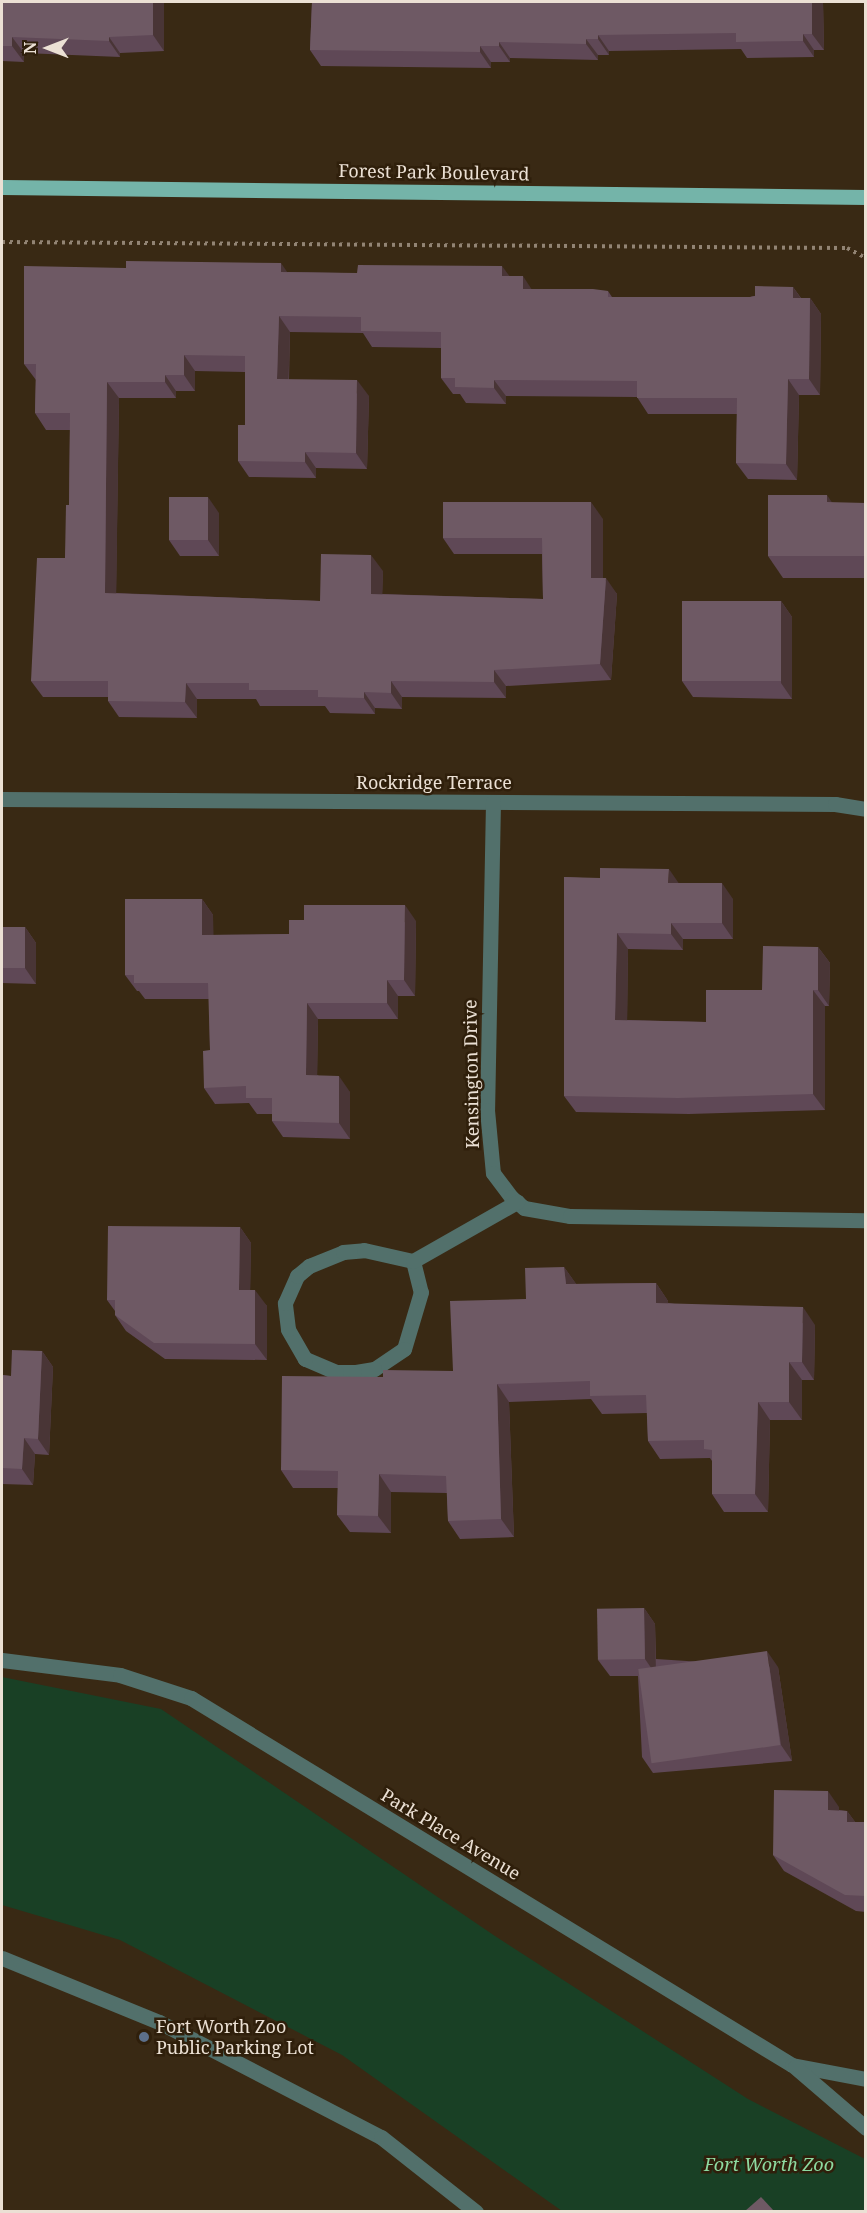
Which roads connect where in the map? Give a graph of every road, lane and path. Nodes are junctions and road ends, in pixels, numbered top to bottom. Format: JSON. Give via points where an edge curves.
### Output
{"nodes":[{"id":1,"x":2,"y":187,"type":"edge"},
{"id":2,"x":866,"y":196,"type":"edge"},
{"id":3,"x":2,"y":242,"type":"edge"},
{"id":4,"x":866,"y":258,"type":"edge"},
{"id":5,"x":2,"y":799,"type":"edge"},
{"id":6,"x":493,"y":802,"type":"junction"},
{"id":7,"x":866,"y":809,"type":"edge"},
{"id":8,"x":518,"y":1202,"type":"junction"},
{"id":9,"x":866,"y":1220,"type":"edge"},
{"id":10,"x":413,"y":1261,"type":"junction"},
{"id":11,"x":2,"y":1660,"type":"edge"},
{"id":12,"x":2,"y":1958,"type":"edge"},
{"id":13,"x":792,"y":2066,"type":"junction"},
{"id":14,"x":866,"y":2079,"type":"edge"},
{"id":15,"x":866,"y":2128,"type":"edge"},
{"id":16,"x":476,"y":2211,"type":"edge"}],
"edges":[{"from":1,"to":2,"type":"main road","name":"Forest Park Boulevard"},
{"from":3,"to":4,"type":"path","via":[[847,248]]},
{"from":5,"to":6,"type":"street","name":"Rockridge Terrace"},
{"from":6,"to":7,"type":"street","name":"Rockridge Terrace","via":[[835,804]]},
{"from":6,"to":8,"type":"street","name":"Kensington Drive","via":[[487,1110],[493,1173]]},
{"from":8,"to":9,"type":"street","name":"Kensington Drive","via":[[524,1208],[570,1216]]},
{"from":8,"to":10,"type":"street"},
{"from":10,"to":10,"type":"street","via":[[364,1250],[343,1252],[309,1266],[290,1288],[285,1303],[288,1329],[305,1359],[336,1372],[354,1372],[374,1369],[404,1348],[421,1292]]},
{"from":11,"to":13,"type":"street","name":"Park Place Avenue","via":[[120,1675],[191,1698]]},
{"from":12,"to":16,"type":"street","via":[[159,2022],[381,2137]]},
{"from":13,"to":14,"type":"street","name":"Park Place Avenue"},
{"from":13,"to":15,"type":"street"}]}
